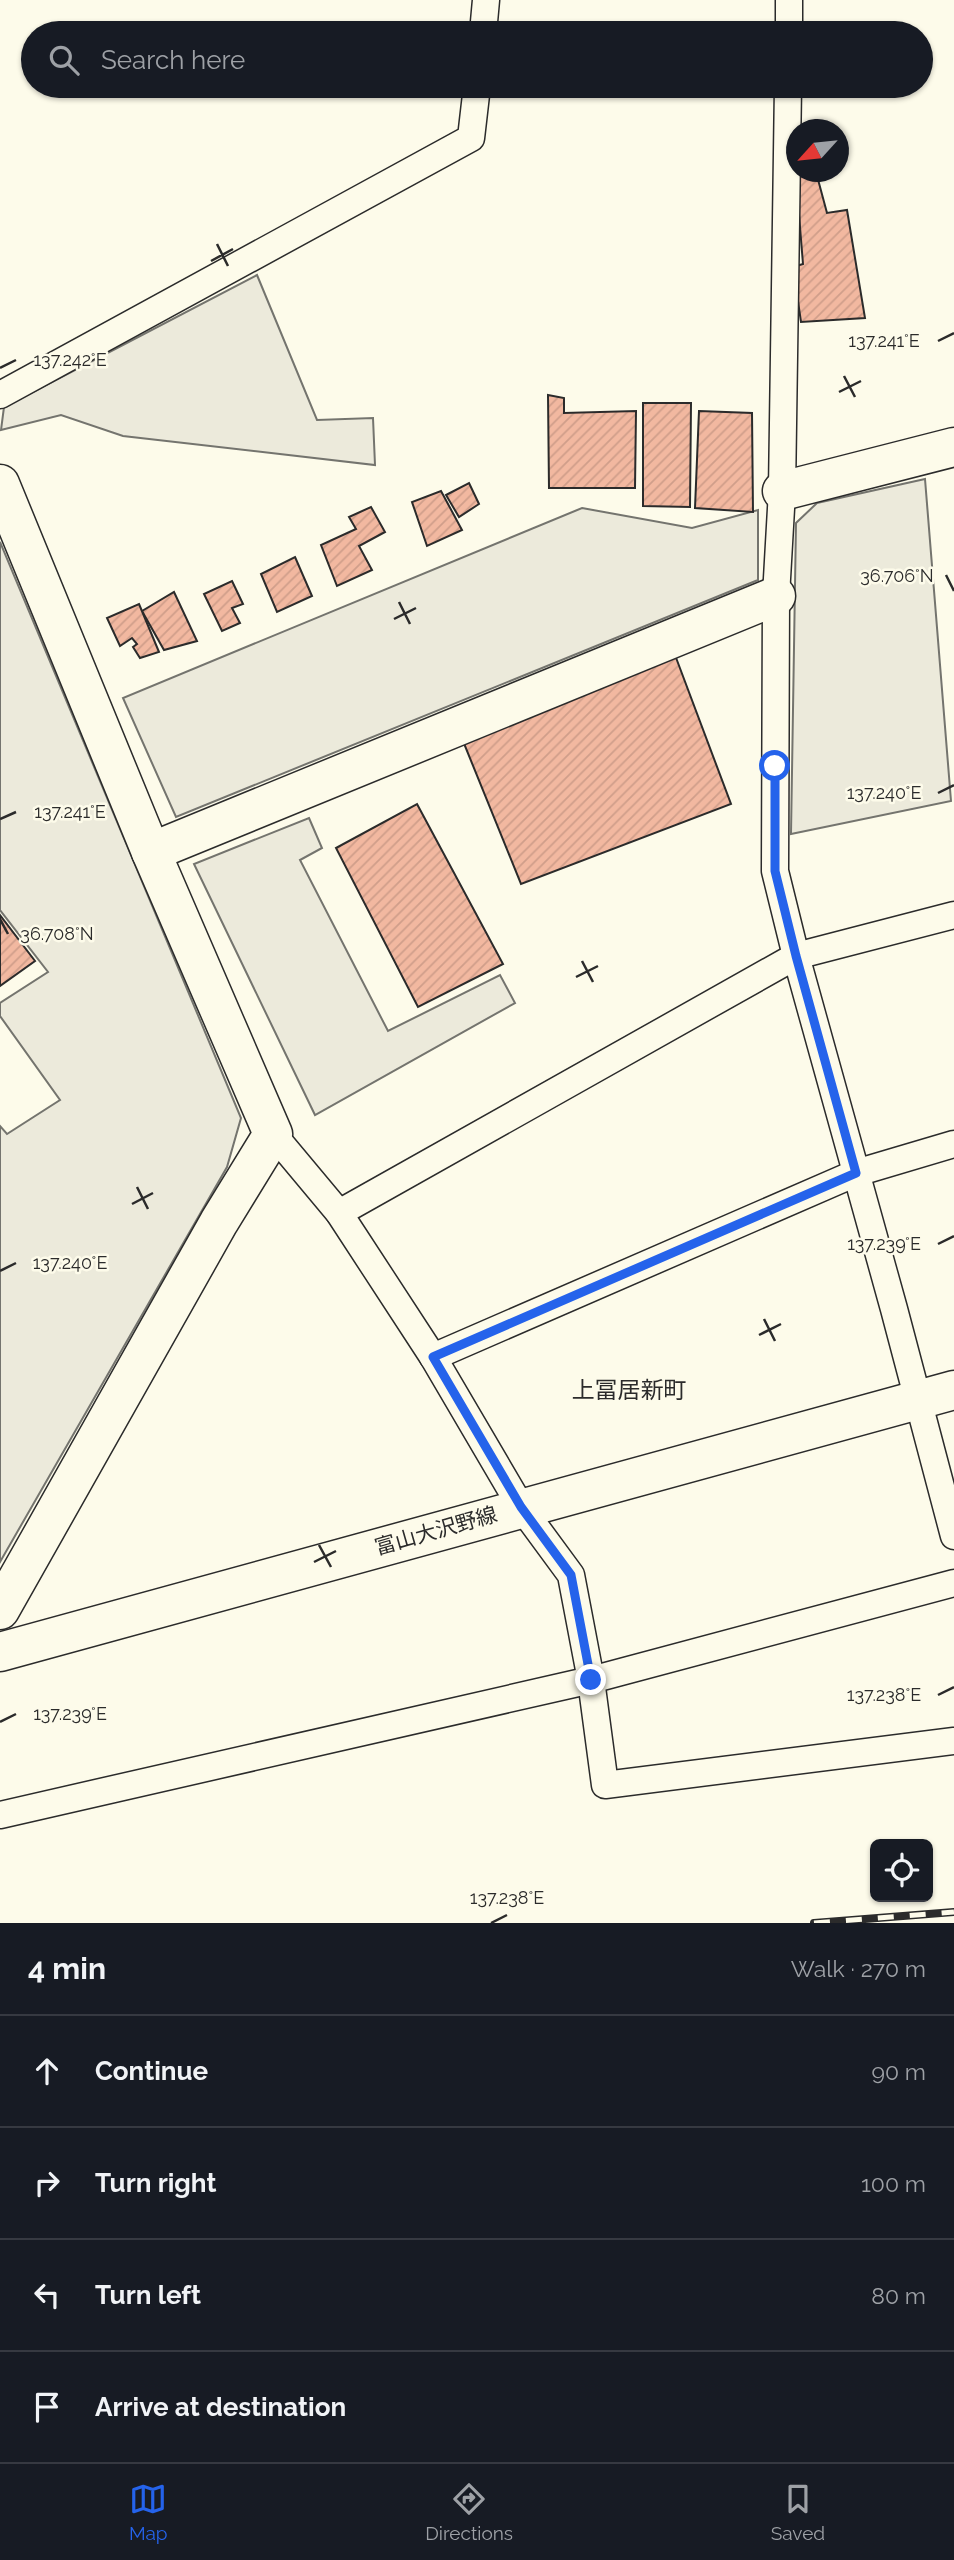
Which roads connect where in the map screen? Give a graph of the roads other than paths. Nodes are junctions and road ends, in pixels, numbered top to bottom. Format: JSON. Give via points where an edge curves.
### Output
{"nodes":[{"id":1,"x":486,"y":0,"type":"edge"},
{"id":2,"x":789,"y":0,"type":"edge"},
{"id":3,"x":484,"y":21,"type":"edge"},
{"id":4,"x":789,"y":21,"type":"edge"},
{"id":5,"x":476,"y":98,"type":"edge"},
{"id":6,"x":788,"y":98,"type":"edge"},
{"id":7,"x":0,"y":395,"type":"edge"},
{"id":8,"x":954,"y":447,"type":"edge"},
{"id":9,"x":0,"y":484,"type":"edge"},
{"id":10,"x":782,"y":491,"type":"junction"},
{"id":11,"x":776,"y":596,"type":"junction"},
{"id":12,"x":151,"y":852,"type":"junction"},
{"id":13,"x":954,"y":915,"type":"edge"},
{"id":14,"x":796,"y":956,"type":"junction"},
{"id":15,"x":273,"y":1134,"type":"junction"},
{"id":16,"x":954,"y":1144,"type":"edge"},
{"id":17,"x":856,"y":1173,"type":"junction"},
{"id":18,"x":339,"y":1213,"type":"junction"},
{"id":19,"x":433,"y":1357,"type":"junction"},
{"id":20,"x":936,"y":1395,"type":"edge"},
{"id":21,"x":521,"y":1507,"type":"junction"},
{"id":22,"x":954,"y":1536,"type":"edge"},
{"id":23,"x":954,"y":1583,"type":"edge"},
{"id":24,"x":0,"y":1609,"type":"edge"},
{"id":25,"x":0,"y":1652,"type":"edge"},
{"id":26,"x":591,"y":1680,"type":"junction"},
{"id":27,"x":954,"y":1741,"type":"edge"},
{"id":28,"x":0,"y":1815,"type":"edge"}],
"edges":[{"from":1,"to":3,"type":"street"},
{"from":2,"to":4,"type":"street"},
{"from":5,"to":7,"type":"street","via":[[471,138]]},
{"from":6,"to":10,"type":"street"},
{"from":8,"to":10,"type":"street"},
{"from":9,"to":12,"type":"street"},
{"from":10,"to":11,"type":"street"},
{"from":11,"to":12,"type":"street"},
{"from":11,"to":14,"type":"street","via":[[775,871]]},
{"from":12,"to":15,"type":"street"},
{"from":13,"to":14,"type":"street"},
{"from":14,"to":17,"type":"street"},
{"from":14,"to":18,"type":"street"},
{"from":15,"to":18,"type":"street"},
{"from":15,"to":24,"type":"street"},
{"from":16,"to":17,"type":"street"},
{"from":17,"to":19,"type":"street"},
{"from":17,"to":20,"type":"street"},
{"from":18,"to":19,"type":"street"},
{"from":19,"to":21,"type":"street"},
{"from":20,"to":21,"type":"street","name":"富山大沢野線"},
{"from":20,"to":22,"type":"street"},
{"from":21,"to":25,"type":"street","name":"富山大沢野線"},
{"from":21,"to":26,"type":"street","via":[[571,1575]]},
{"from":23,"to":26,"type":"street"},
{"from":26,"to":27,"type":"street","via":[[605,1785]]},
{"from":26,"to":28,"type":"street"}]}
